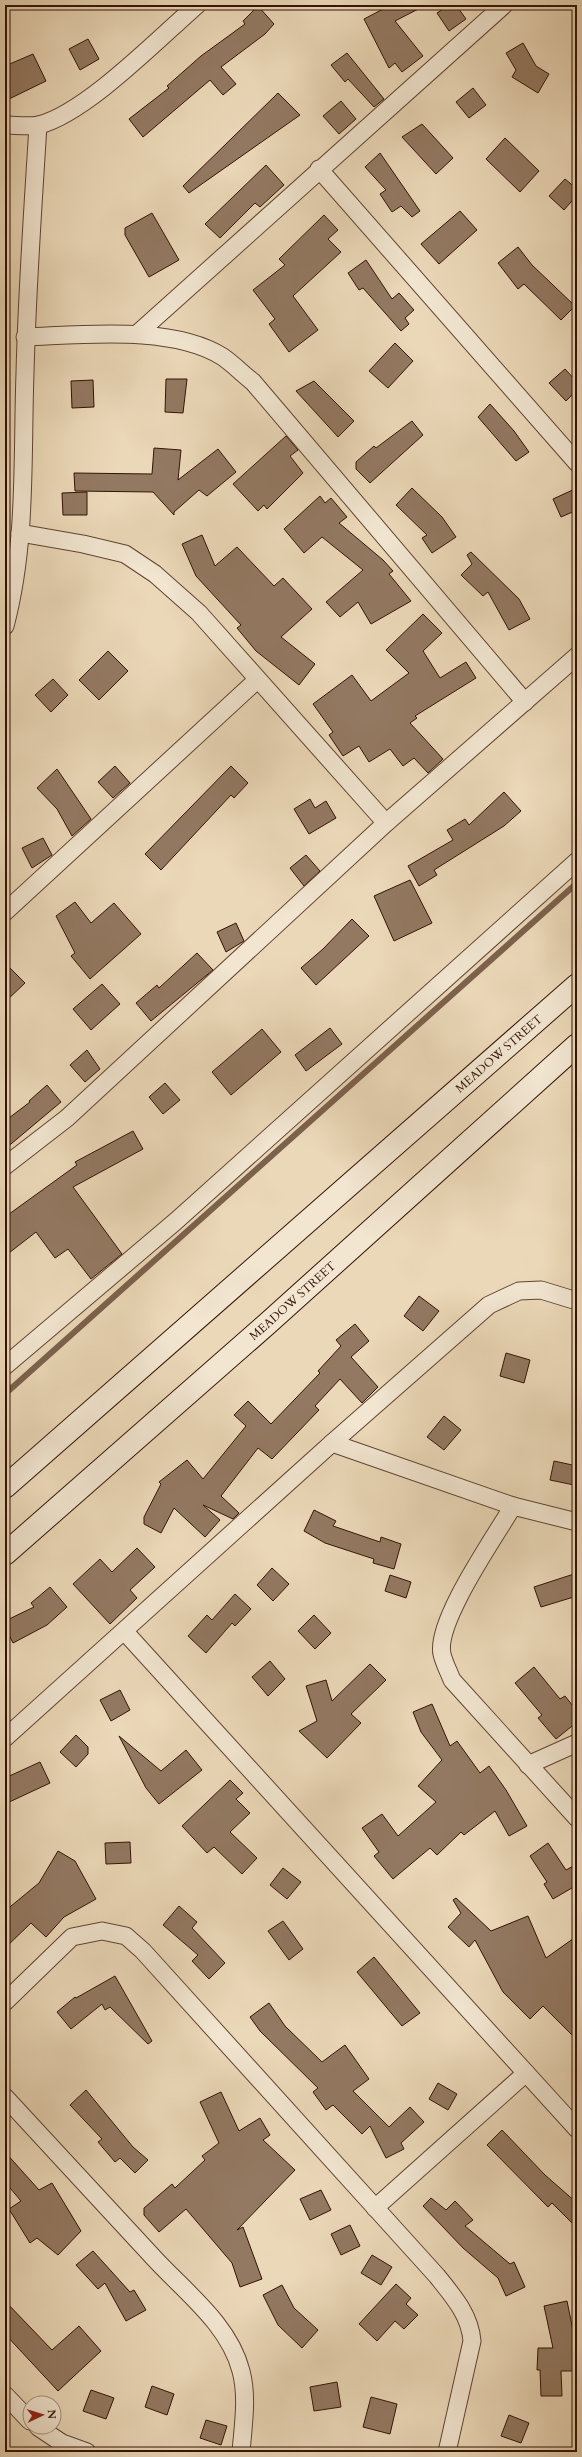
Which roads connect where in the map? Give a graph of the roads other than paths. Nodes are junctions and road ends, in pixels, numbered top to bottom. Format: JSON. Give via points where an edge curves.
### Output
{"nodes":[{"id":1,"x":197,"y":5,"type":"edge"},
{"id":2,"x":504,"y":5,"type":"edge"},
{"id":3,"x":5,"y":125,"type":"edge"},
{"id":4,"x":38,"y":125,"type":"junction"},
{"id":5,"x":319,"y":169,"type":"junction"},
{"id":6,"x":136,"y":334,"type":"junction"},
{"id":7,"x":26,"y":337,"type":"junction"},
{"id":8,"x":577,"y":463,"type":"edge"},
{"id":9,"x":20,"y":533,"type":"junction"},
{"id":10,"x":5,"y":626,"type":"edge"},
{"id":11,"x":577,"y":656,"type":"edge"},
{"id":12,"x":257,"y":680,"type":"junction"},
{"id":13,"x":525,"y":702,"type":"junction"},
{"id":14,"x":386,"y":823,"type":"junction"},
{"id":15,"x":577,"y":860,"type":"edge"},
{"id":16,"x":5,"y":912,"type":"edge"},
{"id":17,"x":577,"y":985,"type":"edge"},
{"id":18,"x":577,"y":1044,"type":"edge"},
{"id":19,"x":5,"y":1166,"type":"edge"},
{"id":20,"x":577,"y":1301,"type":"edge"},
{"id":21,"x":5,"y":1366,"type":"edge"},
{"id":22,"x":332,"y":1443,"type":"junction"},
{"id":23,"x":5,"y":1487,"type":"edge"},
{"id":24,"x":513,"y":1506,"type":"junction"},
{"id":25,"x":577,"y":1522,"type":"edge"},
{"id":26,"x":7,"y":1547,"type":"edge"},
{"id":27,"x":125,"y":1632,"type":"junction"},
{"id":28,"x":5,"y":1738,"type":"edge"},
{"id":29,"x":577,"y":1742,"type":"edge"},
{"id":30,"x":528,"y":1765,"type":"junction"},
{"id":31,"x":577,"y":1818,"type":"edge"},
{"id":32,"x":5,"y":2002,"type":"edge"},
{"id":33,"x":526,"y":2073,"type":"junction"},
{"id":34,"x":5,"y":2097,"type":"edge"},
{"id":35,"x":577,"y":2129,"type":"edge"},
{"id":36,"x":375,"y":2208,"type":"junction"},
{"id":37,"x":5,"y":2395,"type":"edge"},
{"id":38,"x":22,"y":2413,"type":"edge"},
{"id":39,"x":50,"y":2435,"type":"edge"},
{"id":40,"x":87,"y":2452,"type":"edge"},
{"id":41,"x":241,"y":2452,"type":"edge"},
{"id":42,"x":446,"y":2452,"type":"edge"}],
"edges":[{"from":1,"to":4,"type":"street","via":[[102,87],[70,111]]},
{"from":2,"to":5,"type":"street"},
{"from":3,"to":4,"type":"street"},
{"from":4,"to":7,"type":"street"},
{"from":5,"to":6,"type":"street"},
{"from":5,"to":8,"type":"street"},
{"from":6,"to":7,"type":"street"},
{"from":6,"to":13,"type":"street","via":[[189,343],[216,354],[253,382]]},
{"from":7,"to":9,"type":"street"},
{"from":9,"to":10,"type":"street","via":[[13,595]]},
{"from":9,"to":12,"type":"street","via":[[125,554],[155,574],[199,613]]},
{"from":11,"to":13,"type":"street"},
{"from":12,"to":14,"type":"street"},
{"from":12,"to":16,"type":"street"},
{"from":13,"to":14,"type":"street"},
{"from":14,"to":19,"type":"street","via":[[67,1118]]},
{"from":15,"to":21,"type":"street","via":[[176,1221]]},
{"from":17,"to":23,"type":"street","name":"MEADOW STREET"},
{"from":18,"to":26,"type":"street","name":"MEADOW STREET","via":[[267,1324]]},
{"from":20,"to":22,"type":"street","via":[[541,1290],[519,1291],[489,1305]]},
{"from":22,"to":24,"type":"street"},
{"from":22,"to":27,"type":"street"},
{"from":24,"to":25,"type":"street"},
{"from":24,"to":30,"type":"street","via":[[451,1611],[443,1633],[442,1654],[452,1680]]},
{"from":27,"to":28,"type":"street"},
{"from":27,"to":33,"type":"street"},
{"from":29,"to":30,"type":"street"},
{"from":30,"to":31,"type":"street"},
{"from":32,"to":36,"type":"street","via":[[72,1937],[102,1931],[126,1936],[143,1951]]},
{"from":33,"to":35,"type":"street"},
{"from":33,"to":36,"type":"street"},
{"from":34,"to":41,"type":"street","via":[[212,2318],[232,2346],[242,2371],[245,2402]]},
{"from":36,"to":42,"type":"street","via":[[437,2276],[455,2299],[471,2328],[472,2341]]},
{"from":37,"to":38,"type":"street"},
{"from":39,"to":40,"type":"street","via":[[62,2443]]}]}
